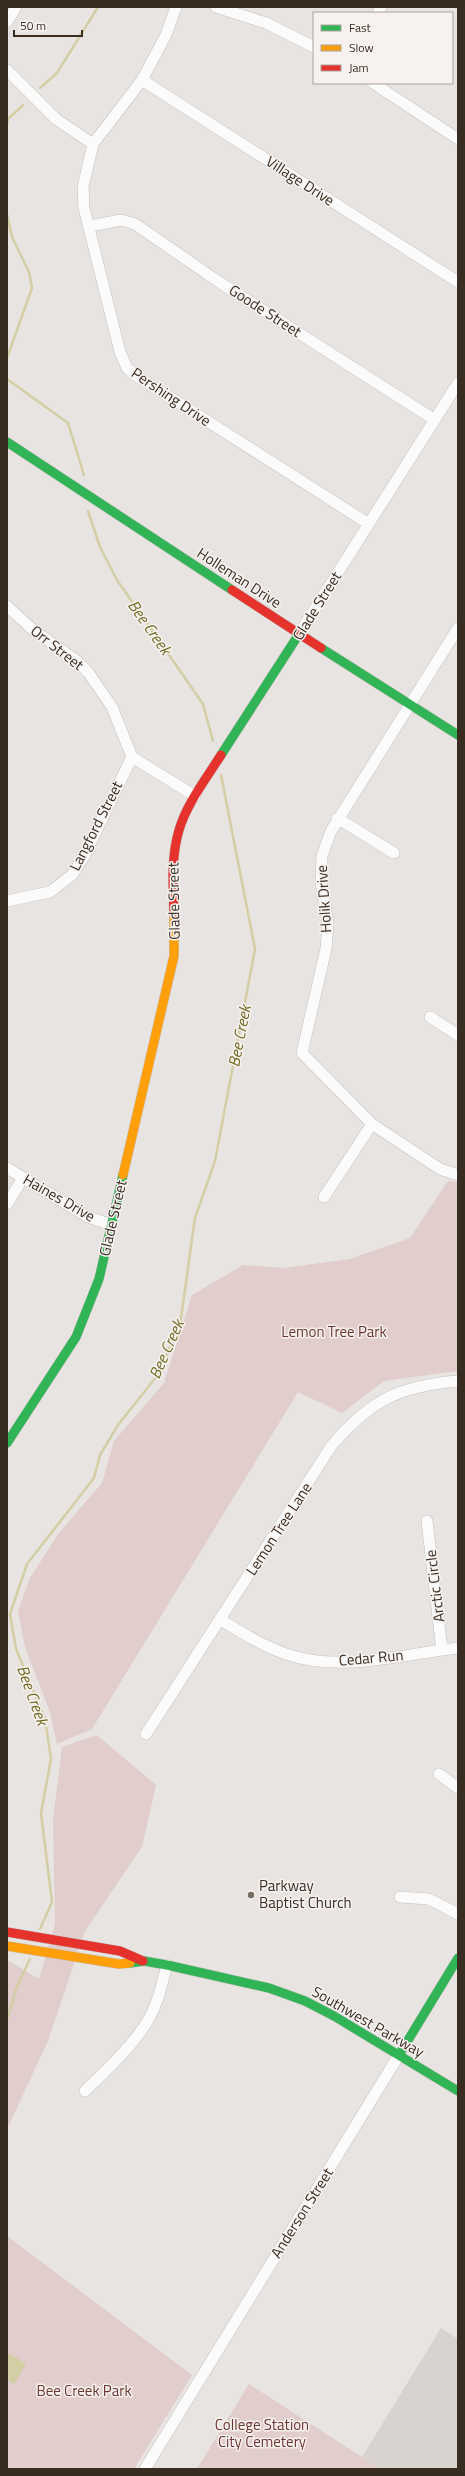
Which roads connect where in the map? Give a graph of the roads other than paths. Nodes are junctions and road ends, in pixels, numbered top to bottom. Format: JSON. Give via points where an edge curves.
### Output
{"nodes":[{"id":1,"x":16,"y":7,"type":"edge"},
{"id":2,"x":176,"y":7,"type":"edge"},
{"id":3,"x":216,"y":7,"type":"edge"},
{"id":4,"x":7,"y":22,"type":"edge"},
{"id":5,"x":313,"y":46,"type":"edge"},
{"id":6,"x":7,"y":70,"type":"edge"},
{"id":7,"x":142,"y":80,"type":"junction"},
{"id":8,"x":375,"y":84,"type":"edge"},
{"id":9,"x":458,"y":139,"type":"edge"},
{"id":10,"x":93,"y":144,"type":"junction"},
{"id":11,"x":90,"y":226,"type":"junction"},
{"id":12,"x":458,"y":282,"type":"edge"},
{"id":13,"x":458,"y":383,"type":"edge"},
{"id":14,"x":435,"y":420,"type":"junction"},
{"id":15,"x":7,"y":442,"type":"edge"},
{"id":16,"x":369,"y":524,"type":"junction"},
{"id":17,"x":7,"y":606,"type":"edge"},
{"id":18,"x":458,"y":628,"type":"edge"},
{"id":19,"x":299,"y":634,"type":"junction"},
{"id":20,"x":409,"y":705,"type":"junction"},
{"id":21,"x":458,"y":735,"type":"edge"},
{"id":22,"x":132,"y":757,"type":"junction"},
{"id":23,"x":195,"y":796,"type":"junction"},
{"id":24,"x":337,"y":818,"type":"junction"},
{"id":25,"x":394,"y":853,"type":"dead end"},
{"id":26,"x":7,"y":901,"type":"edge"},
{"id":27,"x":430,"y":1017,"type":"dead end"},
{"id":28,"x":458,"y":1035,"type":"edge"},
{"id":29,"x":372,"y":1124,"type":"junction"},
{"id":30,"x":7,"y":1168,"type":"edge"},
{"id":31,"x":458,"y":1175,"type":"edge"},
{"id":32,"x":23,"y":1178,"type":"junction"},
{"id":33,"x":324,"y":1197,"type":"dead end"},
{"id":34,"x":7,"y":1204,"type":"edge"},
{"id":35,"x":112,"y":1225,"type":"junction"},
{"id":36,"x":458,"y":1381,"type":"edge"},
{"id":37,"x":7,"y":1443,"type":"edge"},
{"id":38,"x":427,"y":1522,"type":"dead end"},
{"id":39,"x":221,"y":1620,"type":"junction"},
{"id":40,"x":458,"y":1648,"type":"edge"},
{"id":41,"x":442,"y":1650,"type":"junction"},
{"id":42,"x":146,"y":1734,"type":"dead end"},
{"id":43,"x":439,"y":1774,"type":"dead end"},
{"id":44,"x":458,"y":1788,"type":"edge"},
{"id":45,"x":400,"y":1897,"type":"dead end"},
{"id":46,"x":458,"y":1914,"type":"edge"},
{"id":47,"x":7,"y":1932,"type":"edge"},
{"id":48,"x":7,"y":1946,"type":"edge"},
{"id":49,"x":458,"y":1958,"type":"edge"},
{"id":50,"x":144,"y":1961,"type":"junction"},
{"id":51,"x":167,"y":1965,"type":"junction"},
{"id":52,"x":399,"y":2055,"type":"junction"},
{"id":53,"x":85,"y":2091,"type":"dead end"},
{"id":54,"x":458,"y":2091,"type":"edge"},
{"id":55,"x":146,"y":2469,"type":"edge"}],
"edges":[{"from":1,"to":4,"type":"street"},
{"from":2,"to":7,"type":"street","via":[[166,35]]},
{"from":3,"to":5,"type":"street","via":[[266,23]]},
{"from":6,"to":10,"type":"street","via":[[56,119]]},
{"from":7,"to":10,"type":"street"},
{"from":7,"to":12,"type":"street","name":"Village Drive"},
{"from":8,"to":9,"type":"street"},
{"from":10,"to":11,"type":"street","name":"Pershing Drive","via":[[83,187],[84,208]]},
{"from":11,"to":14,"type":"street","name":"Goode Street","via":[[121,220],[135,224],[219,282]]},
{"from":11,"to":16,"type":"street","name":"Pershing Drive","via":[[120,352],[127,368]]},
{"from":13,"to":14,"type":"street","name":"Glade Street"},
{"from":14,"to":16,"type":"street","name":"Glade Street"},
{"from":15,"to":19,"type":"street","name":"Holleman Drive"},
{"from":16,"to":19,"type":"street","name":"Glade Street"},
{"from":17,"to":22,"type":"street","name":"Orr Street","via":[[32,630],[77,661],[92,677],[112,707]]},
{"from":18,"to":20,"type":"street","name":"Holik Drive"},
{"from":19,"to":20,"type":"street","name":"Holleman Drive"},
{"from":19,"to":23,"type":"street","name":"Glade Street"},
{"from":20,"to":21,"type":"street","name":"Holleman Drive"},
{"from":20,"to":24,"type":"street","name":"Holik Drive"},
{"from":22,"to":23,"type":"street"},
{"from":22,"to":26,"type":"street","name":"Langford Street","via":[[83,858],[72,875],[50,892]]},
{"from":23,"to":35,"type":"street","name":"Glade Street","via":[[186,811],[175,844],[172,875],[174,956]]},
{"from":24,"to":25,"type":"street"},
{"from":24,"to":29,"type":"street","name":"Holik Drive","via":[[322,856],[321,881],[328,924],[327,936],[302,1053]]},
{"from":27,"to":28,"type":"street"},
{"from":29,"to":31,"type":"street","name":"Holik Drive","via":[[440,1169]]},
{"from":29,"to":33,"type":"street"},
{"from":30,"to":32,"type":"street","name":"Haines Drive"},
{"from":32,"to":34,"type":"street"},
{"from":32,"to":35,"type":"street","name":"Haines Drive","via":[[88,1217]]},
{"from":35,"to":37,"type":"street","name":"Glade Street","via":[[99,1279],[76,1337]]},
{"from":36,"to":39,"type":"street","name":"Lemon Tree Lane","via":[[424,1384],[400,1391],[378,1403],[350,1424],[332,1445]]},
{"from":38,"to":41,"type":"street","name":"Arctic Circle"},
{"from":39,"to":41,"type":"street","name":"Cedar Run","via":[[271,1648],[320,1661],[358,1662]]},
{"from":39,"to":42,"type":"street","name":"Lemon Tree Lane"},
{"from":40,"to":41,"type":"street","name":"Cedar Run"},
{"from":43,"to":44,"type":"street"},
{"from":45,"to":46,"type":"street","via":[[429,1899]]},
{"from":47,"to":50,"type":"street","name":"Southwest Parkway","via":[[120,1951]]},
{"from":48,"to":50,"type":"street","name":"Southwest Parkway","via":[[119,1964]]},
{"from":49,"to":52,"type":"street","name":"Anderson Street"},
{"from":50,"to":51,"type":"street","name":"Southwest Parkway"},
{"from":51,"to":52,"type":"street","name":"Southwest Parkway","via":[[262,1986],[305,2001]]},
{"from":51,"to":53,"type":"street","via":[[156,2005],[147,2022],[121,2056]]},
{"from":52,"to":54,"type":"street","name":"Southwest Parkway"},
{"from":52,"to":55,"type":"street","name":"Anderson Street"}]}
